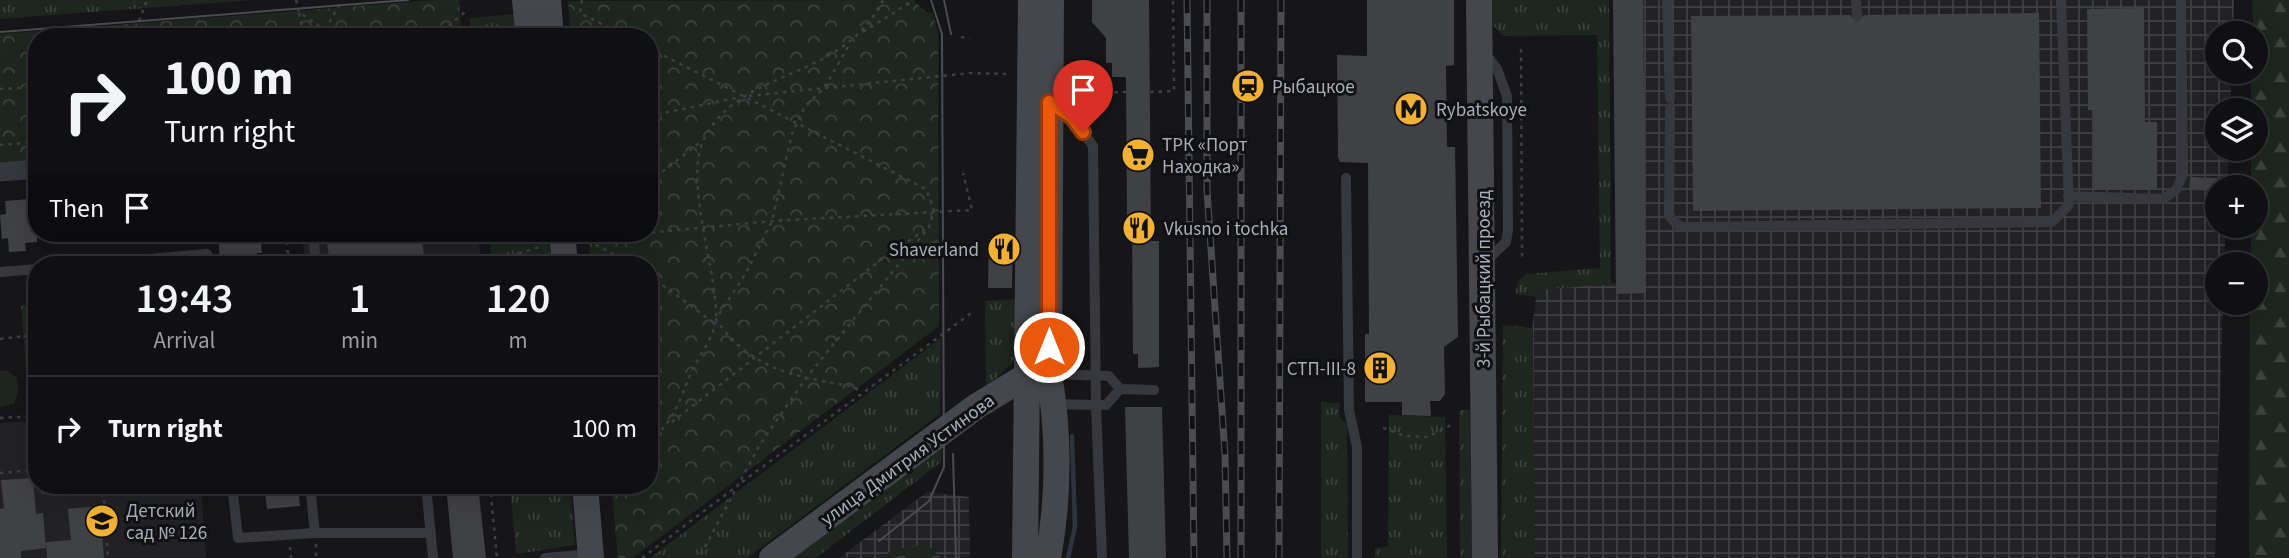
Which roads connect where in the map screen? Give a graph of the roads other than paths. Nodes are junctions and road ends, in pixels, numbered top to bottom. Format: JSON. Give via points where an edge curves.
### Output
{"nodes":[{"id":1,"x":525,"y":0,"type":"edge"},
{"id":2,"x":548,"y":0,"type":"edge"},
{"id":3,"x":1031,"y":0,"type":"edge"},
{"id":4,"x":1051,"y":0,"type":"edge"},
{"id":5,"x":1479,"y":0,"type":"edge"},
{"id":6,"x":1667,"y":0,"type":"edge"},
{"id":7,"x":1856,"y":0,"type":"edge"},
{"id":8,"x":2061,"y":0,"type":"edge"},
{"id":9,"x":2181,"y":0,"type":"edge"},
{"id":10,"x":1857,"y":15,"type":"dead end"},
{"id":11,"x":527,"y":28,"type":"edge"},
{"id":12,"x":550,"y":28,"type":"edge"},
{"id":13,"x":1061,"y":98,"type":"junction"},
{"id":14,"x":28,"y":170,"type":"edge"},
{"id":15,"x":0,"y":172,"type":"edge"},
{"id":16,"x":1346,"y":178,"type":"dead end"},
{"id":17,"x":2068,"y":196,"type":"junction"},
{"id":18,"x":184,"y":256,"type":"edge"},
{"id":19,"x":207,"y":256,"type":"edge"},
{"id":20,"x":28,"y":270,"type":"edge"},
{"id":21,"x":0,"y":272,"type":"edge"},
{"id":22,"x":1039,"y":374,"type":"junction"},
{"id":23,"x":1095,"y":375,"type":"junction"},
{"id":24,"x":1120,"y":389,"type":"junction"},
{"id":25,"x":1154,"y":390,"type":"dead end"},
{"id":26,"x":1054,"y":404,"type":"junction"},
{"id":27,"x":1096,"y":405,"type":"junction"},
{"id":28,"x":233,"y":494,"type":"edge"},
{"id":29,"x":311,"y":494,"type":"edge"},
{"id":30,"x":427,"y":494,"type":"edge"},
{"id":31,"x":586,"y":494,"type":"edge"},
{"id":32,"x":315,"y":533,"type":"junction"},
{"id":33,"x":430,"y":533,"type":"junction"},
{"id":34,"x":591,"y":556,"type":"edge"},
{"id":35,"x":433,"y":558,"type":"edge"},
{"id":36,"x":545,"y":558,"type":"edge"},
{"id":37,"x":772,"y":558,"type":"edge"},
{"id":38,"x":1025,"y":558,"type":"edge"},
{"id":39,"x":1048,"y":558,"type":"edge"},
{"id":40,"x":1102,"y":558,"type":"edge"},
{"id":41,"x":1357,"y":558,"type":"edge"},
{"id":42,"x":1485,"y":558,"type":"edge"}],
"edges":[{"from":1,"to":11,"type":"street"},
{"from":2,"to":12,"type":"street"},
{"from":3,"to":22,"type":"street"},
{"from":4,"to":13,"type":"street"},
{"from":5,"to":42,"type":"street","name":"3-й Рыбацкий проезд"},
{"from":6,"to":17,"type":"lane","via":[[1669,216],[1681,227],[2052,222],[2069,205]]},
{"from":7,"to":10,"type":"lane"},
{"from":8,"to":17,"type":"lane"},
{"from":9,"to":17,"type":"lane","via":[[2183,174],[2176,190],[2163,199]]},
{"from":13,"to":22,"type":"street"},
{"from":13,"to":23,"type":"lane","via":[[1093,146]]},
{"from":14,"to":15,"type":"street"},
{"from":16,"to":41,"type":"lane","via":[[1349,410],[1357,447]]},
{"from":18,"to":19,"type":"lane"},
{"from":20,"to":21,"type":"lane"},
{"from":22,"to":23,"type":"lane"},
{"from":22,"to":26,"type":"street"},
{"from":22,"to":37,"type":"street","name":"улица Дмитрия Устинова","via":[[977,406]]},
{"from":22,"to":38,"type":"street"},
{"from":23,"to":24,"type":"lane","via":[[1109,376]]},
{"from":23,"to":27,"type":"lane"},
{"from":24,"to":25,"type":"lane"},
{"from":24,"to":27,"type":"lane","via":[[1106,405]]},
{"from":26,"to":27,"type":"lane"},
{"from":26,"to":39,"type":"street","via":[[1056,498]]},
{"from":27,"to":40,"type":"lane"},
{"from":28,"to":32,"type":"lane","via":[[238,538]]},
{"from":29,"to":32,"type":"lane"},
{"from":30,"to":33,"type":"lane"},
{"from":31,"to":34,"type":"street"},
{"from":32,"to":33,"type":"lane"},
{"from":33,"to":35,"type":"lane"},
{"from":34,"to":36,"type":"lane"}]}
